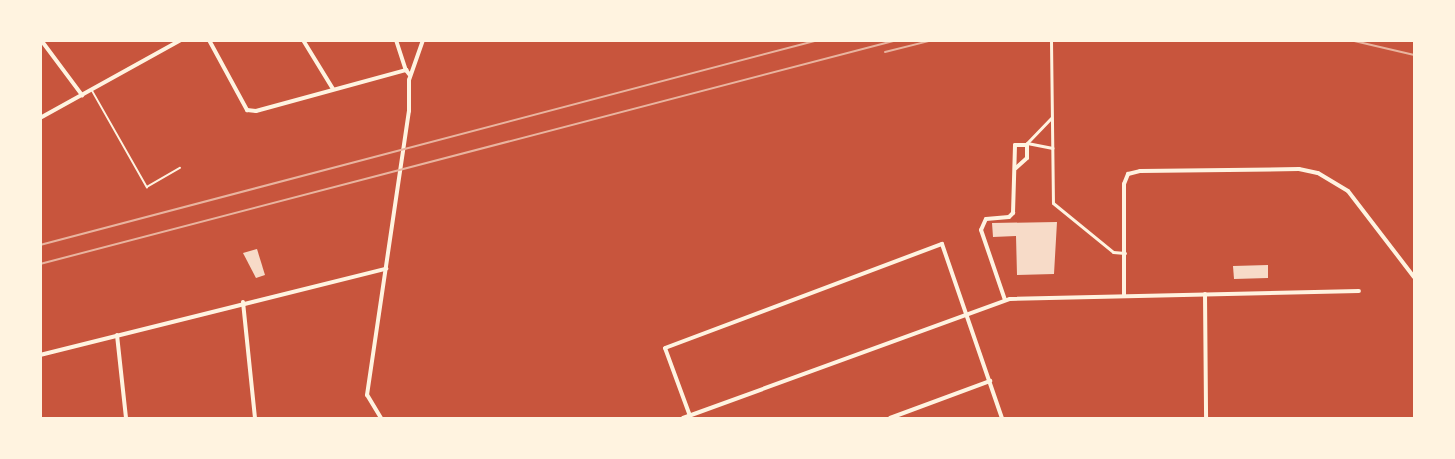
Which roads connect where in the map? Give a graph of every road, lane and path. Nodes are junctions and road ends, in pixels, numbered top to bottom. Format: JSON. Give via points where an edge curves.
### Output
{"nodes":[{"id":1,"x":41,"y":40,"type":"edge"},
{"id":2,"x":181,"y":40,"type":"edge"},
{"id":3,"x":209,"y":40,"type":"edge"},
{"id":4,"x":303,"y":40,"type":"edge"},
{"id":5,"x":396,"y":40,"type":"edge"},
{"id":6,"x":423,"y":40,"type":"edge"},
{"id":7,"x":1051,"y":40,"type":"edge"},
{"id":8,"x":408,"y":72,"type":"junction"},
{"id":9,"x":333,"y":89,"type":"junction"},
{"id":10,"x":92,"y":90,"type":"junction"},
{"id":11,"x":82,"y":95,"type":"junction"},
{"id":12,"x":1052,"y":117,"type":"junction"},
{"id":13,"x":40,"y":118,"type":"edge"},
{"id":14,"x":1053,"y":148,"type":"junction"},
{"id":15,"x":180,"y":168,"type":"dead end"},
{"id":16,"x":1016,"y":168,"type":"junction"},
{"id":17,"x":1125,"y":253,"type":"junction"},
{"id":18,"x":386,"y":269,"type":"junction"},
{"id":19,"x":1414,"y":277,"type":"edge"},
{"id":20,"x":1359,"y":291,"type":"dead end"},
{"id":21,"x":1205,"y":294,"type":"junction"},
{"id":22,"x":1124,"y":296,"type":"junction"},
{"id":23,"x":1005,"y":300,"type":"junction"},
{"id":24,"x":243,"y":302,"type":"junction"},
{"id":25,"x":968,"y":314,"type":"junction"},
{"id":26,"x":117,"y":335,"type":"junction"},
{"id":27,"x":40,"y":355,"type":"edge"},
{"id":28,"x":990,"y":381,"type":"junction"},
{"id":29,"x":690,"y":416,"type":"junction"},
{"id":30,"x":126,"y":418,"type":"edge"},
{"id":31,"x":255,"y":418,"type":"edge"},
{"id":32,"x":381,"y":418,"type":"edge"},
{"id":33,"x":683,"y":418,"type":"edge"},
{"id":34,"x":890,"y":418,"type":"edge"},
{"id":35,"x":1002,"y":418,"type":"edge"},
{"id":36,"x":1206,"y":418,"type":"edge"}],
"edges":[{"from":1,"to":11,"type":"street"},
{"from":2,"to":10,"type":"street"},
{"from":3,"to":9,"type":"street","via":[[247,110]]},
{"from":4,"to":9,"type":"street"},
{"from":5,"to":8,"type":"street"},
{"from":6,"to":8,"type":"street"},
{"from":7,"to":12,"type":"street"},
{"from":8,"to":9,"type":"street"},
{"from":8,"to":18,"type":"street","via":[[409,111]]},
{"from":10,"to":11,"type":"street"},
{"from":10,"to":15,"type":"lane","via":[[147,186]]},
{"from":11,"to":13,"type":"street"},
{"from":12,"to":14,"type":"street"},
{"from":12,"to":14,"type":"street","via":[[1027,143]]},
{"from":14,"to":17,"type":"street","via":[[1053,203],[1113,252]]},
{"from":16,"to":16,"type":"street","via":[[1015,145],[1027,145],[1027,158]]},
{"from":16,"to":23,"type":"street","via":[[1013,213],[1009,218],[986,219],[981,230]]},
{"from":17,"to":19,"type":"street","via":[[1124,184],[1128,174],[1299,169],[1318,173],[1348,190]]},
{"from":17,"to":22,"type":"street"},
{"from":18,"to":24,"type":"street"},
{"from":18,"to":32,"type":"street","via":[[367,394]]},
{"from":20,"to":21,"type":"street"},
{"from":21,"to":22,"type":"street"},
{"from":21,"to":36,"type":"street"},
{"from":22,"to":23,"type":"street"},
{"from":23,"to":25,"type":"street"},
{"from":24,"to":26,"type":"street"},
{"from":24,"to":31,"type":"street"},
{"from":25,"to":28,"type":"street"},
{"from":25,"to":29,"type":"street"},
{"from":25,"to":29,"type":"street","via":[[942,244],[665,348]]},
{"from":26,"to":27,"type":"street"},
{"from":26,"to":30,"type":"street"},
{"from":28,"to":34,"type":"street"},
{"from":28,"to":35,"type":"street"},
{"from":29,"to":33,"type":"street"}]}
